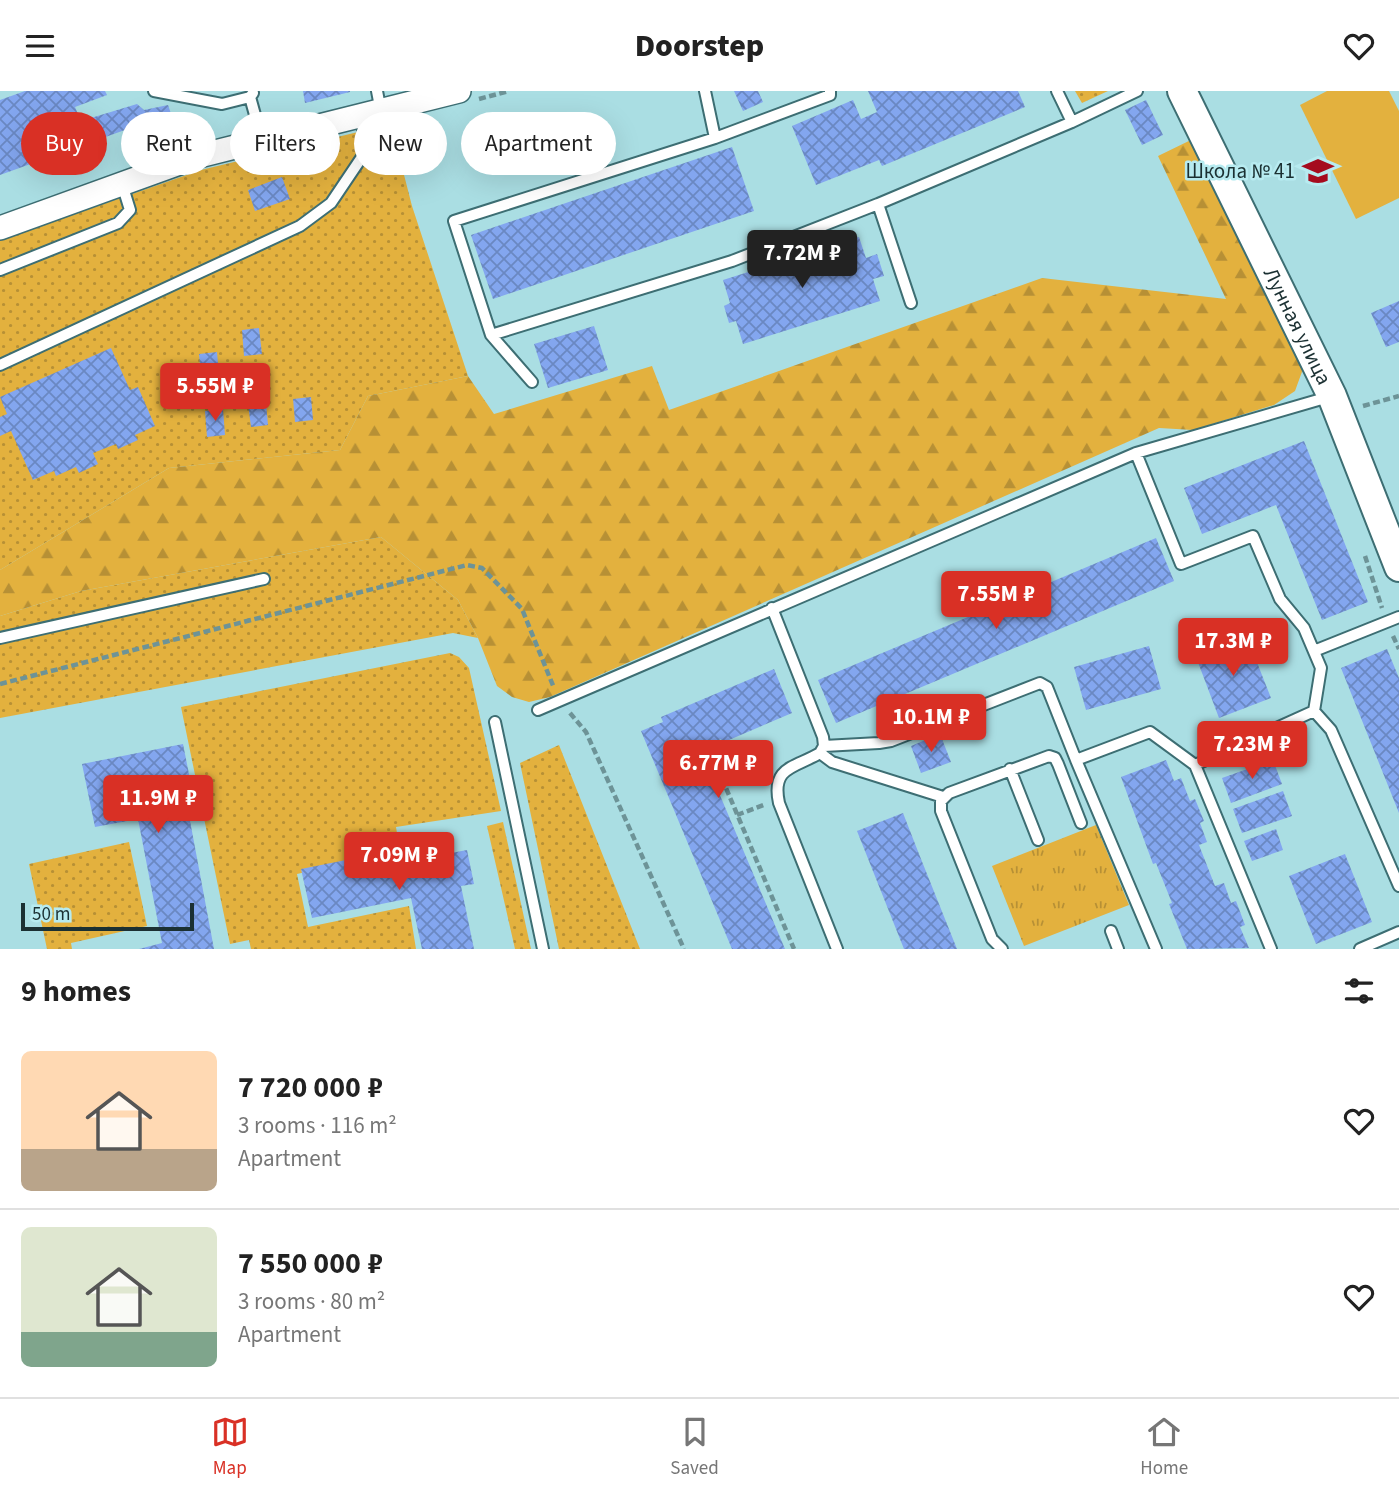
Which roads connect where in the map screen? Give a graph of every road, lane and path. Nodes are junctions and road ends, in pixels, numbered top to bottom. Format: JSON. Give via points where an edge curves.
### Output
{"nodes":[{"id":1,"x":154,"y":91,"type":"edge"},
{"id":2,"x":459,"y":91,"type":"edge"},
{"id":3,"x":705,"y":91,"type":"edge"},
{"id":4,"x":830,"y":91,"type":"edge"},
{"id":5,"x":1057,"y":91,"type":"edge"},
{"id":6,"x":1137,"y":91,"type":"edge"},
{"id":7,"x":1182,"y":91,"type":"edge"},
{"id":8,"x":252,"y":94,"type":"edge"},
{"id":9,"x":373,"y":106,"type":"edge"},
{"id":10,"x":256,"y":112,"type":"edge"},
{"id":11,"x":340,"y":116,"type":"edge"},
{"id":12,"x":1072,"y":122,"type":"junction"},
{"id":13,"x":715,"y":138,"type":"junction"},
{"id":14,"x":230,"y":148,"type":"edge"},
{"id":15,"x":122,"y":184,"type":"junction"},
{"id":16,"x":878,"y":204,"type":"junction"},
{"id":17,"x":0,"y":227,"type":"edge"},
{"id":18,"x":0,"y":269,"type":"edge"},
{"id":19,"x":911,"y":303,"type":"dead end"},
{"id":20,"x":491,"y":335,"type":"junction"},
{"id":21,"x":0,"y":365,"type":"edge"},
{"id":22,"x":532,"y":382,"type":"dead end"},
{"id":23,"x":1332,"y":395,"type":"junction"},
{"id":24,"x":1136,"y":453,"type":"junction"},
{"id":25,"x":1399,"y":567,"type":"edge"},
{"id":26,"x":264,"y":579,"type":"dead end"},
{"id":27,"x":772,"y":608,"type":"junction"},
{"id":28,"x":1399,"y":617,"type":"edge"},
{"id":29,"x":0,"y":638,"type":"edge"},
{"id":30,"x":1314,"y":651,"type":"junction"},
{"id":31,"x":0,"y":684,"type":"edge"},
{"id":32,"x":559,"y":700,"type":"junction"},
{"id":33,"x":538,"y":710,"type":"dead end"},
{"id":34,"x":1314,"y":711,"type":"junction"},
{"id":35,"x":495,"y":722,"type":"dead end"},
{"id":36,"x":822,"y":750,"type":"junction"},
{"id":37,"x":1076,"y":759,"type":"junction"},
{"id":38,"x":1195,"y":765,"type":"junction"},
{"id":39,"x":718,"y":769,"type":"dead end"},
{"id":40,"x":1010,"y":769,"type":"junction"},
{"id":41,"x":943,"y":797,"type":"junction"},
{"id":42,"x":778,"y":799,"type":"junction"},
{"id":43,"x":737,"y":815,"type":"junction"},
{"id":44,"x":1081,"y":823,"type":"dead end"},
{"id":45,"x":1038,"y":840,"type":"dead end"},
{"id":46,"x":1399,"y":886,"type":"edge"},
{"id":47,"x":1111,"y":931,"type":"dead end"},
{"id":48,"x":1399,"y":932,"type":"edge"},
{"id":49,"x":543,"y":949,"type":"edge"},
{"id":50,"x":684,"y":949,"type":"edge"},
{"id":51,"x":794,"y":949,"type":"edge"},
{"id":52,"x":837,"y":949,"type":"edge"},
{"id":53,"x":1002,"y":949,"type":"edge"},
{"id":54,"x":1118,"y":949,"type":"edge"},
{"id":55,"x":1156,"y":949,"type":"edge"},
{"id":56,"x":1271,"y":949,"type":"edge"},
{"id":57,"x":1360,"y":949,"type":"edge"}],
"edges":[{"from":1,"to":8,"type":"lane","via":[[222,104]]},
{"from":2,"to":9,"type":"street"},
{"from":3,"to":13,"type":"lane"},
{"from":4,"to":13,"type":"lane","via":[[830,95]]},
{"from":5,"to":12,"type":"lane"},
{"from":6,"to":12,"type":"lane"},
{"from":7,"to":23,"type":"street","name":"Лунная улица"},
{"from":8,"to":10,"type":"lane"},
{"from":9,"to":11,"type":"street"},
{"from":9,"to":21,"type":"lane","via":[[366,151],[331,202],[300,226]]},
{"from":12,"to":16,"type":"lane"},
{"from":13,"to":20,"type":"lane","via":[[454,221]]},
{"from":14,"to":15,"type":"street"},
{"from":15,"to":17,"type":"street"},
{"from":15,"to":18,"type":"lane","via":[[130,210],[118,223]]},
{"from":16,"to":19,"type":"lane"},
{"from":16,"to":20,"type":"lane","via":[[732,261]]},
{"from":20,"to":22,"type":"lane"},
{"from":23,"to":24,"type":"lane"},
{"from":23,"to":25,"type":"street","name":"Лунная улица"},
{"from":24,"to":27,"type":"lane"},
{"from":24,"to":30,"type":"lane","via":[[1181,564],[1253,536],[1280,599],[1304,628]]},
{"from":26,"to":29,"type":"lane"},
{"from":27,"to":32,"type":"lane"},
{"from":27,"to":36,"type":"lane","via":[[823,737]]},
{"from":28,"to":30,"type":"lane"},
{"from":30,"to":34,"type":"lane","via":[[1321,668]]},
{"from":31,"to":32,"type":"path","via":[[467,565],[482,568],[522,609]]},
{"from":32,"to":33,"type":"lane"},
{"from":32,"to":50,"type":"path","via":[[586,732]]},
{"from":34,"to":38,"type":"lane"},
{"from":34,"to":46,"type":"lane","via":[[1331,730]]},
{"from":35,"to":49,"type":"lane"},
{"from":36,"to":37,"type":"lane","via":[[891,741],[1040,683],[1047,687]]},
{"from":36,"to":41,"type":"lane","via":[[832,762]]},
{"from":36,"to":42,"type":"lane","via":[[780,775]]},
{"from":37,"to":38,"type":"lane","via":[[1150,732]]},
{"from":37,"to":55,"type":"lane"},
{"from":38,"to":56,"type":"lane"},
{"from":39,"to":43,"type":"path"},
{"from":40,"to":41,"type":"lane"},
{"from":40,"to":44,"type":"lane","via":[[1043,757],[1055,758]]},
{"from":40,"to":45,"type":"lane"},
{"from":41,"to":53,"type":"lane","via":[[941,811],[992,939]]},
{"from":42,"to":43,"type":"path"},
{"from":42,"to":52,"type":"lane"},
{"from":43,"to":51,"type":"path"},
{"from":47,"to":54,"type":"lane"},
{"from":48,"to":57,"type":"lane"}]}
